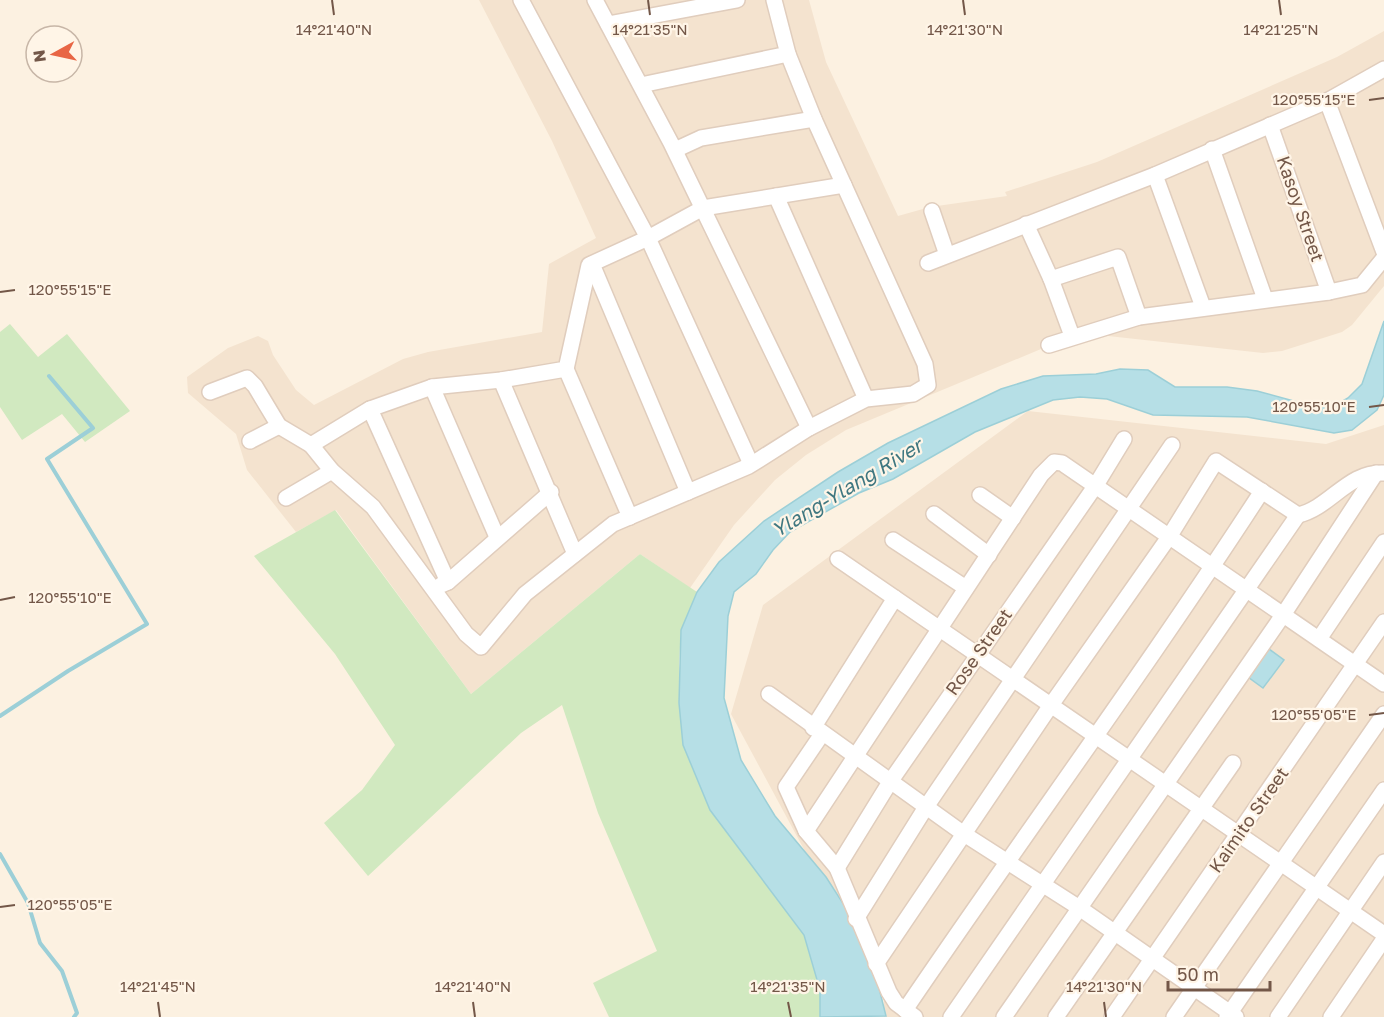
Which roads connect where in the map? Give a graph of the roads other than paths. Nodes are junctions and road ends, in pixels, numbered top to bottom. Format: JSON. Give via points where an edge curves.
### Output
{"nodes":[{"id":1,"x":521,"y":0,"type":"edge"},
{"id":2,"x":595,"y":0,"type":"edge"},
{"id":3,"x":737,"y":0,"type":"edge"},
{"id":4,"x":774,"y":0,"type":"edge"},
{"id":5,"x":608,"y":24,"type":"junction"},
{"id":6,"x":788,"y":54,"type":"junction"},
{"id":7,"x":1383,"y":71,"type":"edge"},
{"id":8,"x":641,"y":85,"type":"junction"},
{"id":9,"x":1327,"y":101,"type":"junction"},
{"id":10,"x":814,"y":119,"type":"junction"},
{"id":11,"x":1270,"y":125,"type":"junction"},
{"id":12,"x":1212,"y":149,"type":"junction"},
{"id":13,"x":675,"y":150,"type":"junction"},
{"id":14,"x":1155,"y":175,"type":"junction"},
{"id":15,"x":844,"y":185,"type":"junction"},
{"id":16,"x":776,"y":196,"type":"junction"},
{"id":17,"x":703,"y":208,"type":"junction"},
{"id":18,"x":932,"y":211,"type":"dead end"},
{"id":19,"x":1026,"y":224,"type":"junction"},
{"id":20,"x":648,"y":238,"type":"junction"},
{"id":21,"x":1384,"y":252,"type":"edge"},
{"id":22,"x":948,"y":255,"type":"junction"},
{"id":23,"x":1384,"y":258,"type":"edge"},
{"id":24,"x":928,"y":263,"type":"dead end"},
{"id":25,"x":592,"y":264,"type":"junction"},
{"id":26,"x":1051,"y":279,"type":"junction"},
{"id":27,"x":1329,"y":292,"type":"junction"},
{"id":28,"x":1265,"y":299,"type":"junction"},
{"id":29,"x":1203,"y":307,"type":"junction"},
{"id":30,"x":1139,"y":317,"type":"junction"},
{"id":31,"x":1072,"y":336,"type":"junction"},
{"id":32,"x":1049,"y":345,"type":"dead end"},
{"id":33,"x":566,"y":369,"type":"junction"},
{"id":34,"x":501,"y":380,"type":"junction"},
{"id":35,"x":432,"y":387,"type":"junction"},
{"id":36,"x":210,"y":392,"type":"dead end"},
{"id":37,"x":866,"y":399,"type":"junction"},
{"id":38,"x":370,"y":409,"type":"junction"},
{"id":39,"x":279,"y":426,"type":"junction"},
{"id":40,"x":809,"y":428,"type":"junction"},
{"id":41,"x":1124,"y":439,"type":"dead end"},
{"id":42,"x":250,"y":441,"type":"dead end"},
{"id":43,"x":310,"y":445,"type":"junction"},
{"id":44,"x":1172,"y":445,"type":"dead end"},
{"id":45,"x":751,"y":464,"type":"junction"},
{"id":46,"x":332,"y":471,"type":"junction"},
{"id":47,"x":1380,"y":473,"type":"edge"},
{"id":48,"x":1096,"y":485,"type":"junction"},
{"id":49,"x":1262,"y":491,"type":"junction"},
{"id":50,"x":551,"y":492,"type":"junction"},
{"id":51,"x":688,"y":492,"type":"junction"},
{"id":52,"x":980,"y":495,"type":"dead end"},
{"id":53,"x":286,"y":498,"type":"dead end"},
{"id":54,"x":1131,"y":509,"type":"junction"},
{"id":55,"x":934,"y":514,"type":"dead end"},
{"id":56,"x":1299,"y":515,"type":"junction"},
{"id":57,"x":630,"y":517,"type":"junction"},
{"id":58,"x":1013,"y":518,"type":"junction"},
{"id":59,"x":497,"y":537,"type":"junction"},
{"id":60,"x":1169,"y":537,"type":"junction"},
{"id":61,"x":893,"y":540,"type":"dead end"},
{"id":62,"x":1384,"y":542,"type":"edge"},
{"id":63,"x":575,"y":554,"type":"junction"},
{"id":64,"x":989,"y":555,"type":"junction"},
{"id":65,"x":838,"y":559,"type":"dead end"},
{"id":66,"x":1213,"y":567,"type":"junction"},
{"id":67,"x":448,"y":582,"type":"junction"},
{"id":68,"x":431,"y":588,"type":"junction"},
{"id":69,"x":966,"y":588,"type":"junction"},
{"id":70,"x":1247,"y":591,"type":"junction"},
{"id":71,"x":895,"y":598,"type":"junction"},
{"id":72,"x":1283,"y":615,"type":"junction"},
{"id":73,"x":1384,"y":622,"type":"edge"},
{"id":74,"x":939,"y":629,"type":"junction"},
{"id":75,"x":1319,"y":639,"type":"junction"},
{"id":76,"x":978,"y":654,"type":"junction"},
{"id":77,"x":1356,"y":665,"type":"junction"},
{"id":78,"x":1012,"y":679,"type":"junction"},
{"id":79,"x":1384,"y":684,"type":"edge"},
{"id":80,"x":769,"y":694,"type":"dead end"},
{"id":81,"x":1051,"y":705,"type":"junction"},
{"id":82,"x":1384,"y":714,"type":"edge"},
{"id":83,"x":818,"y":731,"type":"junction"},
{"id":84,"x":1096,"y":736,"type":"junction"},
{"id":85,"x":856,"y":756,"type":"junction"},
{"id":86,"x":1130,"y":759,"type":"junction"},
{"id":87,"x":1233,"y":763,"type":"dead end"},
{"id":88,"x":890,"y":782,"type":"junction"},
{"id":89,"x":1165,"y":783,"type":"junction"},
{"id":90,"x":1384,"y":790,"type":"edge"},
{"id":91,"x":926,"y":807,"type":"junction"},
{"id":92,"x":1200,"y":809,"type":"junction"},
{"id":93,"x":806,"y":831,"type":"junction"},
{"id":94,"x":964,"y":834,"type":"junction"},
{"id":95,"x":1240,"y":834,"type":"junction"},
{"id":96,"x":1007,"y":860,"type":"junction"},
{"id":97,"x":1280,"y":862,"type":"junction"},
{"id":98,"x":1384,"y":862,"type":"edge"},
{"id":99,"x":837,"y":868,"type":"junction"},
{"id":100,"x":1043,"y":886,"type":"junction"},
{"id":101,"x":1315,"y":886,"type":"junction"},
{"id":102,"x":1078,"y":907,"type":"junction"},
{"id":103,"x":1350,"y":910,"type":"junction"},
{"id":104,"x":856,"y":919,"type":"junction"},
{"id":105,"x":1115,"y":932,"type":"junction"},
{"id":106,"x":1384,"y":937,"type":"edge"},
{"id":107,"x":1152,"y":958,"type":"junction"},
{"id":108,"x":876,"y":964,"type":"junction"},
{"id":109,"x":1194,"y":988,"type":"junction"},
{"id":110,"x":910,"y":1013,"type":"edge"},
{"id":111,"x":1231,"y":1016,"type":"edge"},
{"id":112,"x":951,"y":1017,"type":"edge"},
{"id":113,"x":1004,"y":1017,"type":"edge"},
{"id":114,"x":1056,"y":1017,"type":"edge"},
{"id":115,"x":1112,"y":1017,"type":"edge"},
{"id":116,"x":1174,"y":1017,"type":"edge"},
{"id":117,"x":1278,"y":1017,"type":"edge"},
{"id":118,"x":1331,"y":1017,"type":"edge"}],
"edges":[{"from":1,"to":20,"type":"street"},
{"from":2,"to":5,"type":"street"},
{"from":3,"to":5,"type":"street"},
{"from":4,"to":6,"type":"street"},
{"from":5,"to":8,"type":"street"},
{"from":6,"to":8,"type":"street"},
{"from":6,"to":10,"type":"street"},
{"from":7,"to":9,"type":"street"},
{"from":8,"to":13,"type":"street"},
{"from":9,"to":11,"type":"street"},
{"from":9,"to":21,"type":"street"},
{"from":10,"to":13,"type":"street","via":[[700,138]]},
{"from":10,"to":15,"type":"street"},
{"from":11,"to":12,"type":"street"},
{"from":11,"to":27,"type":"street","name":"Kasoy Street"},
{"from":12,"to":14,"type":"street"},
{"from":12,"to":28,"type":"street"},
{"from":13,"to":17,"type":"street"},
{"from":14,"to":19,"type":"street"},
{"from":14,"to":29,"type":"street"},
{"from":15,"to":16,"type":"street"},
{"from":15,"to":37,"type":"street","via":[[925,364],[928,385],[912,394]]},
{"from":16,"to":17,"type":"street"},
{"from":16,"to":37,"type":"street"},
{"from":17,"to":20,"type":"street"},
{"from":17,"to":40,"type":"street"},
{"from":18,"to":22,"type":"street"},
{"from":19,"to":22,"type":"street"},
{"from":19,"to":26,"type":"street"},
{"from":20,"to":25,"type":"street"},
{"from":20,"to":45,"type":"street"},
{"from":22,"to":24,"type":"street"},
{"from":23,"to":27,"type":"street","via":[[1362,285]]},
{"from":25,"to":33,"type":"street"},
{"from":25,"to":51,"type":"street"},
{"from":26,"to":30,"type":"street","via":[[1118,257]]},
{"from":26,"to":31,"type":"street"},
{"from":27,"to":28,"type":"street"},
{"from":28,"to":29,"type":"street"},
{"from":29,"to":30,"type":"street"},
{"from":30,"to":31,"type":"street"},
{"from":31,"to":32,"type":"street"},
{"from":33,"to":34,"type":"street"},
{"from":33,"to":57,"type":"street"},
{"from":34,"to":35,"type":"street"},
{"from":34,"to":50,"type":"street"},
{"from":35,"to":38,"type":"street"},
{"from":35,"to":59,"type":"street"},
{"from":36,"to":39,"type":"street","via":[[247,378]]},
{"from":37,"to":40,"type":"street"},
{"from":38,"to":43,"type":"street"},
{"from":38,"to":67,"type":"street"},
{"from":39,"to":42,"type":"street"},
{"from":39,"to":43,"type":"street"},
{"from":40,"to":45,"type":"street"},
{"from":41,"to":48,"type":"street","name":"Rose Street"},
{"from":43,"to":46,"type":"street"},
{"from":44,"to":54,"type":"street"},
{"from":45,"to":51,"type":"street"},
{"from":46,"to":53,"type":"street"},
{"from":46,"to":68,"type":"street","via":[[373,507]]},
{"from":47,"to":56,"type":"street","via":[[1346,484],[1309,512]]},
{"from":47,"to":72,"type":"street"},
{"from":48,"to":54,"type":"street"},
{"from":48,"to":58,"type":"street","via":[[1054,462],[1036,470]]},
{"from":48,"to":76,"type":"street","name":"Rose Street"},
{"from":49,"to":56,"type":"street"},
{"from":49,"to":60,"type":"street","via":[[1216,461]]},
{"from":49,"to":66,"type":"street"},
{"from":50,"to":59,"type":"street"},
{"from":50,"to":63,"type":"street"},
{"from":51,"to":57,"type":"street"},
{"from":52,"to":58,"type":"street"},
{"from":54,"to":60,"type":"street"},
{"from":54,"to":78,"type":"street"},
{"from":55,"to":64,"type":"street"},
{"from":56,"to":70,"type":"street"},
{"from":57,"to":63,"type":"street","via":[[613,524]]},
{"from":58,"to":64,"type":"street"},
{"from":59,"to":67,"type":"street"},
{"from":60,"to":66,"type":"street"},
{"from":60,"to":81,"type":"street"},
{"from":61,"to":69,"type":"street"},
{"from":62,"to":75,"type":"street"},
{"from":63,"to":68,"type":"street","via":[[525,594],[481,647],[466,634]]},
{"from":64,"to":69,"type":"street"},
{"from":65,"to":71,"type":"street"},
{"from":66,"to":70,"type":"street"},
{"from":66,"to":84,"type":"street"},
{"from":67,"to":68,"type":"street"},
{"from":69,"to":74,"type":"street"},
{"from":70,"to":72,"type":"street"},
{"from":70,"to":86,"type":"street"},
{"from":71,"to":74,"type":"street"},
{"from":71,"to":83,"type":"street"},
{"from":72,"to":75,"type":"street"},
{"from":72,"to":89,"type":"street"},
{"from":73,"to":77,"type":"street","name":"Kaimito Street"},
{"from":74,"to":76,"type":"street"},
{"from":74,"to":85,"type":"street"},
{"from":75,"to":77,"type":"street"},
{"from":76,"to":78,"type":"street"},
{"from":76,"to":88,"type":"street","name":"Rose Street"},
{"from":77,"to":79,"type":"street"},
{"from":77,"to":95,"type":"street","name":"Kaimito Street"},
{"from":78,"to":81,"type":"street"},
{"from":78,"to":91,"type":"street"},
{"from":80,"to":83,"type":"street"},
{"from":81,"to":84,"type":"street"},
{"from":81,"to":94,"type":"street"},
{"from":82,"to":97,"type":"street"},
{"from":83,"to":85,"type":"street"},
{"from":83,"to":93,"type":"street","via":[[786,787]]},
{"from":84,"to":86,"type":"street"},
{"from":84,"to":96,"type":"street"},
{"from":85,"to":88,"type":"street"},
{"from":85,"to":93,"type":"street"},
{"from":86,"to":89,"type":"street"},
{"from":86,"to":100,"type":"street"},
{"from":87,"to":92,"type":"street"},
{"from":88,"to":91,"type":"street"},
{"from":88,"to":99,"type":"street","name":"Rose Street"},
{"from":89,"to":92,"type":"street"},
{"from":89,"to":102,"type":"street"},
{"from":90,"to":101,"type":"street"},
{"from":91,"to":94,"type":"street"},
{"from":91,"to":104,"type":"street"},
{"from":92,"to":95,"type":"street"},
{"from":92,"to":105,"type":"street"},
{"from":93,"to":99,"type":"street"},
{"from":94,"to":96,"type":"street"},
{"from":94,"to":108,"type":"street"},
{"from":95,"to":97,"type":"street"},
{"from":95,"to":107,"type":"street","name":"Kaimito Street"},
{"from":96,"to":100,"type":"street"},
{"from":96,"to":110,"type":"street"},
{"from":97,"to":101,"type":"street"},
{"from":97,"to":109,"type":"street"},
{"from":98,"to":103,"type":"street"},
{"from":99,"to":104,"type":"street"},
{"from":100,"to":102,"type":"street"},
{"from":100,"to":112,"type":"street"},
{"from":101,"to":103,"type":"street"},
{"from":101,"to":111,"type":"street"},
{"from":102,"to":105,"type":"street"},
{"from":102,"to":113,"type":"street"},
{"from":103,"to":106,"type":"street"},
{"from":103,"to":117,"type":"street"},
{"from":104,"to":108,"type":"street"},
{"from":105,"to":107,"type":"street"},
{"from":105,"to":114,"type":"street"},
{"from":106,"to":118,"type":"street"},
{"from":107,"to":109,"type":"street"},
{"from":107,"to":115,"type":"street","name":"Kaimito Street"},
{"from":108,"to":110,"type":"street","via":[[896,1003]]},
{"from":109,"to":111,"type":"street"},
{"from":109,"to":116,"type":"street"}]}
